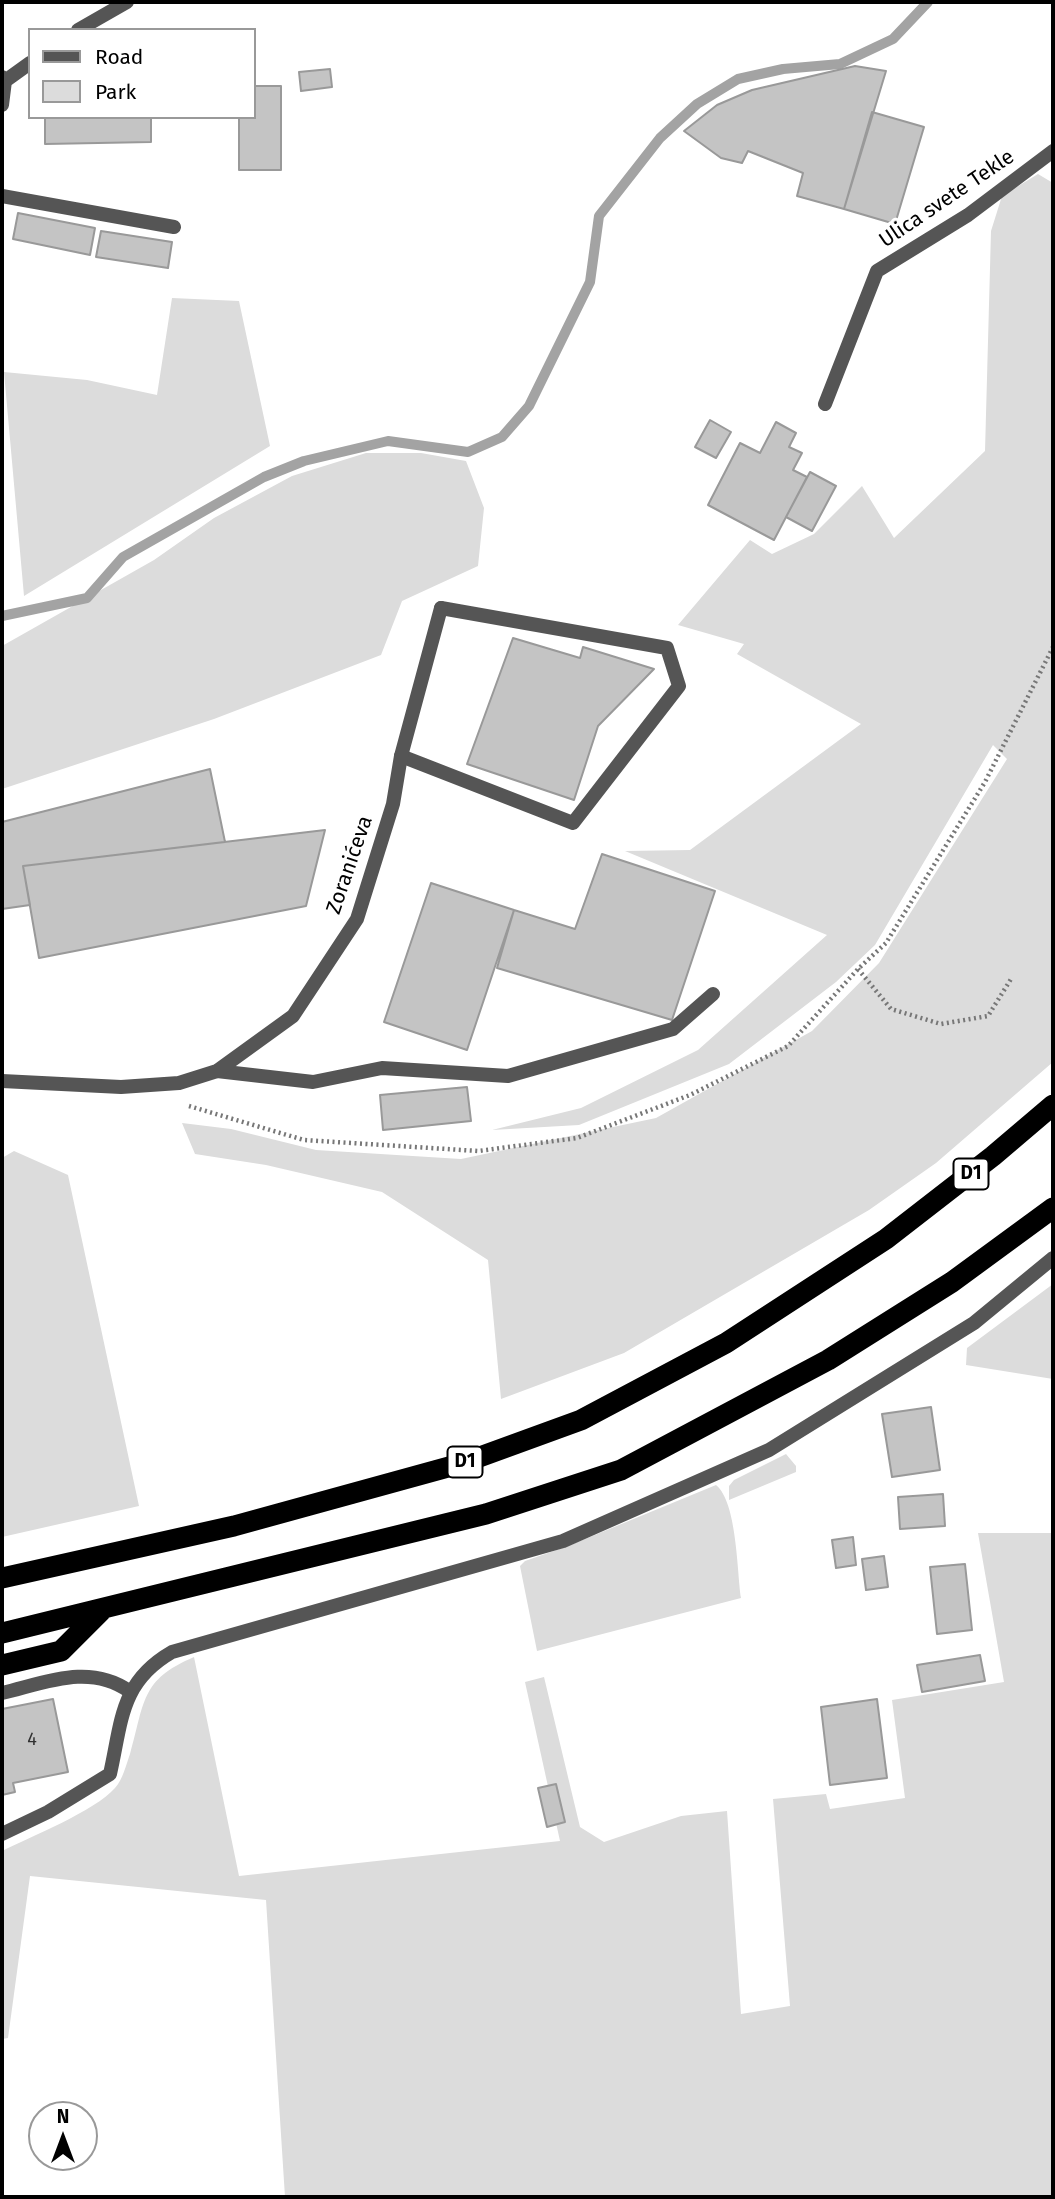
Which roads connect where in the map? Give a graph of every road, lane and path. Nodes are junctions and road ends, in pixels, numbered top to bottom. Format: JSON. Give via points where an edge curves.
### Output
{"nodes":[{"id":1,"x":127,"y":2,"type":"edge"},
{"id":2,"x":82,"y":28,"type":"edge"},
{"id":3,"x":28,"y":64,"type":"edge"},
{"id":4,"x":3,"y":79,"type":"edge"},
{"id":5,"x":2,"y":105,"type":"edge"},
{"id":6,"x":1053,"y":151,"type":"edge"},
{"id":7,"x":2,"y":196,"type":"edge"},
{"id":8,"x":174,"y":227,"type":"dead end"},
{"id":9,"x":825,"y":404,"type":"dead end"},
{"id":10,"x":401,"y":757,"type":"junction"},
{"id":11,"x":858,"y":969,"type":"dead end"},
{"id":12,"x":1011,"y":979,"type":"dead end"},
{"id":13,"x":713,"y":994,"type":"dead end"},
{"id":14,"x":217,"y":1071,"type":"junction"},
{"id":15,"x":2,"y":1081,"type":"edge"},
{"id":16,"x":1053,"y":1105,"type":"edge"},
{"id":17,"x":1053,"y":1208,"type":"edge"},
{"id":18,"x":1053,"y":1258,"type":"edge"},
{"id":19,"x":2,"y":1578,"type":"edge"},
{"id":20,"x":101,"y":1611,"type":"junction"},
{"id":21,"x":2,"y":1633,"type":"edge"},
{"id":22,"x":2,"y":1665,"type":"edge"},
{"id":23,"x":129,"y":1690,"type":"junction"},
{"id":24,"x":2,"y":1693,"type":"edge"},
{"id":25,"x":2,"y":1834,"type":"edge"}],
"edges":[{"from":1,"to":2,"type":"street"},
{"from":3,"to":4,"type":"street"},
{"from":4,"to":5,"type":"street"},
{"from":6,"to":9,"type":"street","name":"Ulica svete Tekle","via":[[968,215],[877,271]]},
{"from":7,"to":8,"type":"street"},
{"from":10,"to":10,"type":"street","name":"Zoranićeva","via":[[441,608],[667,648],[679,686],[573,823]]},
{"from":10,"to":14,"type":"street","name":"Zoranićeva","via":[[393,803],[357,919],[293,1016]]},
{"from":11,"to":12,"type":"path","via":[[891,1009],[941,1024],[988,1016]]},
{"from":13,"to":14,"type":"street","via":[[673,1029],[508,1076],[382,1068],[313,1082]]},
{"from":14,"to":15,"type":"street","name":"Zoranićeva","via":[[179,1083],[121,1087]]},
{"from":16,"to":19,"type":"highway","number":"D1","via":[[886,1239],[726,1343],[580,1420],[463,1463],[248,1523]]},
{"from":17,"to":20,"type":"highway","via":[[952,1282],[828,1360],[621,1470],[486,1514]]},
{"from":18,"to":23,"type":"street","via":[[974,1323],[769,1450],[563,1541],[172,1652],[144,1672]]},
{"from":20,"to":21,"type":"highway"},
{"from":20,"to":22,"type":"highway","via":[[61,1651]]},
{"from":23,"to":24,"type":"street","via":[[103,1677],[79,1675]]},
{"from":23,"to":25,"type":"street","via":[[110,1774]]}]}
